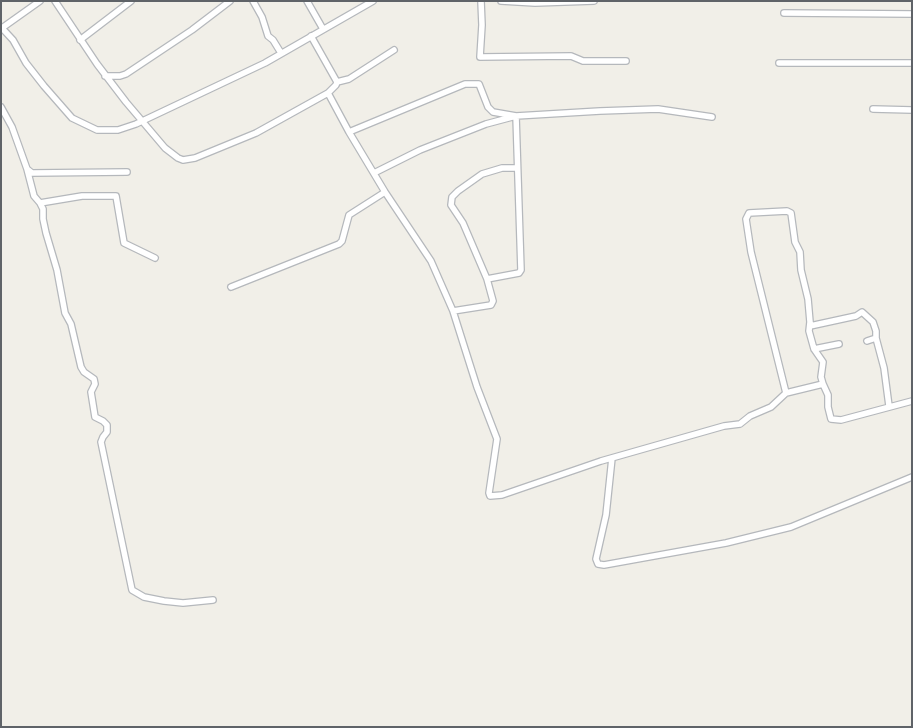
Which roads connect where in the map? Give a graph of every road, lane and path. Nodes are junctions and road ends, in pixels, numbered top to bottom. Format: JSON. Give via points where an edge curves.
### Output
{"nodes":[{"id":1,"x":55,"y":1,"type":"edge"},
{"id":2,"x":132,"y":1,"type":"edge"},
{"id":3,"x":230,"y":1,"type":"edge"},
{"id":4,"x":252,"y":1,"type":"edge"},
{"id":5,"x":307,"y":1,"type":"edge"},
{"id":6,"x":373,"y":1,"type":"edge"},
{"id":7,"x":481,"y":1,"type":"edge"},
{"id":8,"x":501,"y":1,"type":"edge"},
{"id":9,"x":594,"y":1,"type":"edge"},
{"id":10,"x":39,"y":2,"type":"edge"},
{"id":11,"x":535,"y":2,"type":"edge"},
{"id":12,"x":784,"y":13,"type":"dead end"},
{"id":13,"x":912,"y":14,"type":"edge"},
{"id":14,"x":2,"y":27,"type":"edge"},
{"id":15,"x":323,"y":29,"type":"junction"},
{"id":16,"x":311,"y":36,"type":"junction"},
{"id":17,"x":80,"y":40,"type":"junction"},
{"id":18,"x":394,"y":50,"type":"dead end"},
{"id":19,"x":281,"y":53,"type":"junction"},
{"id":20,"x":626,"y":61,"type":"dead end"},
{"id":21,"x":779,"y":63,"type":"dead end"},
{"id":22,"x":912,"y":63,"type":"edge"},
{"id":23,"x":105,"y":76,"type":"junction"},
{"id":24,"x":120,"y":76,"type":"junction"},
{"id":25,"x":336,"y":82,"type":"junction"},
{"id":26,"x":119,"y":93,"type":"junction"},
{"id":27,"x":328,"y":94,"type":"junction"},
{"id":28,"x":1,"y":107,"type":"edge"},
{"id":29,"x":874,"y":108,"type":"dead end"},
{"id":30,"x":912,"y":110,"type":"edge"},
{"id":31,"x":516,"y":116,"type":"junction"},
{"id":32,"x":712,"y":117,"type":"dead end"},
{"id":33,"x":142,"y":121,"type":"junction"},
{"id":34,"x":349,"y":132,"type":"junction"},
{"id":35,"x":517,"y":168,"type":"junction"},
{"id":36,"x":27,"y":169,"type":"junction"},
{"id":37,"x":127,"y":172,"type":"dead end"},
{"id":38,"x":374,"y":173,"type":"junction"},
{"id":39,"x":385,"y":192,"type":"junction"},
{"id":40,"x":40,"y":203,"type":"junction"},
{"id":41,"x":155,"y":258,"type":"dead end"},
{"id":42,"x":487,"y":279,"type":"junction"},
{"id":43,"x":231,"y":288,"type":"dead end"},
{"id":44,"x":453,"y":311,"type":"junction"},
{"id":45,"x":810,"y":326,"type":"junction"},
{"id":46,"x":876,"y":338,"type":"junction"},
{"id":47,"x":867,"y":341,"type":"dead end"},
{"id":48,"x":839,"y":344,"type":"dead end"},
{"id":49,"x":814,"y":350,"type":"junction"},
{"id":50,"x":823,"y":384,"type":"junction"},
{"id":51,"x":786,"y":393,"type":"junction"},
{"id":52,"x":912,"y":400,"type":"edge"},
{"id":53,"x":889,"y":406,"type":"junction"},
{"id":54,"x":612,"y":458,"type":"junction"},
{"id":55,"x":912,"y":477,"type":"edge"},
{"id":56,"x":213,"y":600,"type":"dead end"}],
"edges":[{"from":1,"to":17,"type":"street"},
{"from":2,"to":17,"type":"street"},
{"from":3,"to":24,"type":"street","via":[[192,30]]},
{"from":4,"to":19,"type":"street","via":[[268,36]]},
{"from":5,"to":15,"type":"street"},
{"from":6,"to":15,"type":"street"},
{"from":7,"to":20,"type":"street","via":[[480,57],[570,56],[583,61]]},
{"from":8,"to":11,"type":"street"},
{"from":9,"to":11,"type":"street"},
{"from":10,"to":14,"type":"street"},
{"from":12,"to":13,"type":"street"},
{"from":14,"to":33,"type":"street","via":[[44,86],[72,118],[97,130],[118,130]]},
{"from":15,"to":16,"type":"street"},
{"from":16,"to":19,"type":"street"},
{"from":16,"to":25,"type":"street"},
{"from":17,"to":23,"type":"street"},
{"from":18,"to":25,"type":"street","via":[[349,79]]},
{"from":19,"to":33,"type":"street"},
{"from":21,"to":22,"type":"street"},
{"from":23,"to":24,"type":"street"},
{"from":23,"to":26,"type":"street"},
{"from":24,"to":26,"type":"street"},
{"from":25,"to":27,"type":"street"},
{"from":26,"to":33,"type":"street"},
{"from":27,"to":33,"type":"street","via":[[256,133],[188,160],[178,158],[165,148]]},
{"from":27,"to":34,"type":"street"},
{"from":28,"to":36,"type":"street"},
{"from":29,"to":30,"type":"street"},
{"from":31,"to":32,"type":"street","via":[[658,109]]},
{"from":31,"to":34,"type":"street","via":[[493,112],[479,84],[466,84]]},
{"from":31,"to":35,"type":"street"},
{"from":31,"to":38,"type":"street","via":[[477,127]]},
{"from":34,"to":38,"type":"street"},
{"from":35,"to":42,"type":"street","via":[[521,270]]},
{"from":35,"to":42,"type":"street","via":[[502,168],[482,174],[452,198],[453,210],[463,223]]},
{"from":36,"to":37,"type":"street","via":[[32,173]]},
{"from":36,"to":40,"type":"street","via":[[34,196]]},
{"from":38,"to":39,"type":"street"},
{"from":39,"to":43,"type":"street","via":[[349,215],[339,244]]},
{"from":39,"to":44,"type":"street","via":[[431,261]]},
{"from":40,"to":41,"type":"street","via":[[82,196],[116,196],[124,243]]},
{"from":40,"to":56,"type":"street","via":[[81,367],[94,379],[91,392],[95,417],[107,425],[101,442],[132,590],[144,597],[164,601]]},
{"from":42,"to":44,"type":"street","via":[[493,301],[491,305]]},
{"from":44,"to":54,"type":"street","via":[[497,440],[490,496],[502,495]]},
{"from":45,"to":46,"type":"street","via":[[862,312],[873,322]]},
{"from":45,"to":49,"type":"street"},
{"from":45,"to":51,"type":"street","via":[[800,252],[790,211],[749,213],[746,219],[751,252]]},
{"from":46,"to":47,"type":"street"},
{"from":46,"to":53,"type":"street"},
{"from":48,"to":49,"type":"street"},
{"from":49,"to":50,"type":"street","via":[[823,362]]},
{"from":50,"to":51,"type":"street"},
{"from":50,"to":53,"type":"street","via":[[831,419],[841,420]]},
{"from":51,"to":54,"type":"street","via":[[771,407],[740,424]]},
{"from":52,"to":53,"type":"street"},
{"from":54,"to":55,"type":"street","via":[[606,515],[596,558],[598,564],[604,565],[726,543],[791,527]]}]}
